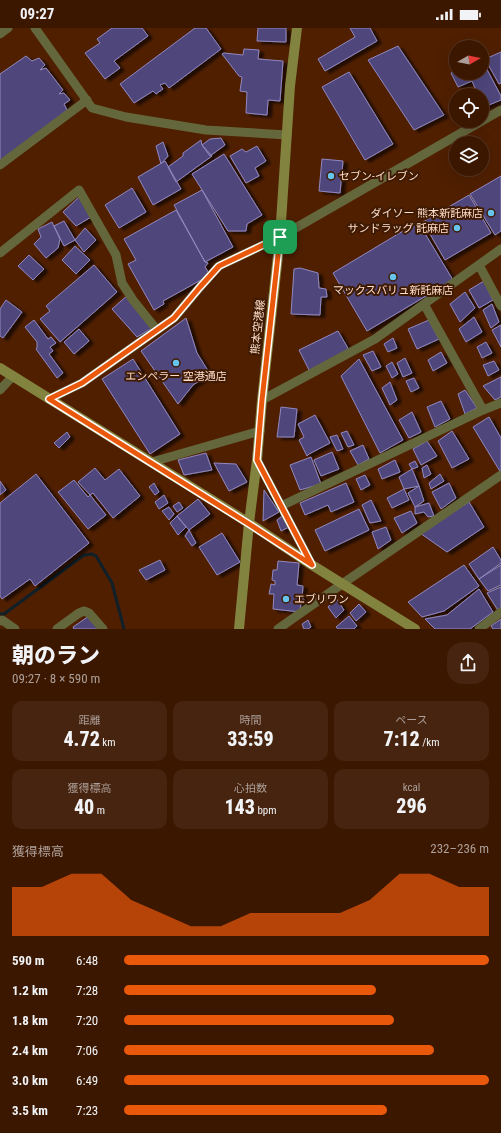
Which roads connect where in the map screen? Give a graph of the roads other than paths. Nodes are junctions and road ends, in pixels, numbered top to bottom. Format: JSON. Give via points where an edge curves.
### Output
{"nodes":[{"id":1,"x":8,"y":28,"type":"edge"},
{"id":2,"x":35,"y":28,"type":"edge"},
{"id":3,"x":297,"y":28,"type":"edge"},
{"id":4,"x":0,"y":34,"type":"edge"},
{"id":5,"x":87,"y":100,"type":"junction"},
{"id":6,"x":501,"y":110,"type":"edge"},
{"id":7,"x":287,"y":135,"type":"junction"},
{"id":8,"x":0,"y":165,"type":"edge"},
{"id":9,"x":280,"y":237,"type":"junction"},
{"id":10,"x":501,"y":249,"type":"edge"},
{"id":11,"x":0,"y":253,"type":"edge"},
{"id":12,"x":479,"y":265,"type":"junction"},
{"id":13,"x":424,"y":304,"type":"junction"},
{"id":14,"x":501,"y":306,"type":"edge"},
{"id":15,"x":157,"y":330,"type":"junction"},
{"id":16,"x":0,"y":368,"type":"edge"},
{"id":17,"x":12,"y":377,"type":"junction"},
{"id":18,"x":0,"y":390,"type":"edge"},
{"id":19,"x":49,"y":399,"type":"junction"},
{"id":20,"x":262,"y":400,"type":"junction"},
{"id":21,"x":501,"y":403,"type":"edge"},
{"id":22,"x":483,"y":410,"type":"junction"},
{"id":23,"x":260,"y":431,"type":"junction"},
{"id":24,"x":257,"y":460,"type":"junction"},
{"id":25,"x":152,"y":462,"type":"junction"},
{"id":26,"x":501,"y":475,"type":"edge"},
{"id":27,"x":281,"y":506,"type":"junction"},
{"id":28,"x":249,"y":524,"type":"junction"},
{"id":29,"x":312,"y":565,"type":"junction"},
{"id":30,"x":342,"y":584,"type":"junction"},
{"id":31,"x":501,"y":612,"type":"edge"},
{"id":32,"x":0,"y":621,"type":"edge"},
{"id":33,"x":14,"y":629,"type":"edge"},
{"id":34,"x":56,"y":629,"type":"edge"},
{"id":35,"x":103,"y":629,"type":"edge"},
{"id":36,"x":239,"y":629,"type":"edge"},
{"id":37,"x":278,"y":629,"type":"edge"},
{"id":38,"x":414,"y":629,"type":"edge"},
{"id":39,"x":478,"y":629,"type":"edge"}],
"edges":[{"from":1,"to":4,"type":"street"},
{"from":2,"to":5,"type":"street"},
{"from":3,"to":7,"type":"main road","name":"熊本空港線"},
{"from":5,"to":7,"type":"street","via":[[92,108],[126,117],[206,130]]},
{"from":5,"to":8,"type":"street"},
{"from":6,"to":9,"type":"street"},
{"from":7,"to":9,"type":"main road","name":"熊本空港線"},
{"from":9,"to":15,"type":"street","via":[[219,266],[174,318]]},
{"from":9,"to":20,"type":"main road","name":"熊本空港線"},
{"from":10,"to":12,"type":"street"},
{"from":11,"to":15,"type":"street","via":[[79,190],[116,255],[122,283],[132,300]]},
{"from":12,"to":13,"type":"street"},
{"from":12,"to":14,"type":"street"},
{"from":13,"to":20,"type":"street","via":[[376,339]]},
{"from":13,"to":22,"type":"street"},
{"from":15,"to":19,"type":"street","via":[[82,383]]},
{"from":16,"to":17,"type":"main road"},
{"from":17,"to":18,"type":"street"},
{"from":17,"to":19,"type":"main road"},
{"from":19,"to":25,"type":"main road"},
{"from":20,"to":23,"type":"main road","name":"熊本空港線"},
{"from":21,"to":22,"type":"street"},
{"from":22,"to":27,"type":"street"},
{"from":23,"to":24,"type":"main road","name":"熊本空港線"},
{"from":23,"to":25,"type":"street"},
{"from":24,"to":27,"type":"street"},
{"from":24,"to":28,"type":"main road","name":"熊本空港線"},
{"from":25,"to":28,"type":"main road"},
{"from":26,"to":30,"type":"street"},
{"from":27,"to":29,"type":"street"},
{"from":28,"to":29,"type":"main road"},
{"from":28,"to":36,"type":"main road","name":"熊本空港線"},
{"from":29,"to":30,"type":"main road"},
{"from":30,"to":37,"type":"street"},
{"from":30,"to":38,"type":"main road"},
{"from":31,"to":39,"type":"street"},
{"from":32,"to":33,"type":"street"},
{"from":34,"to":35,"type":"street","via":[[84,611]]}]}
